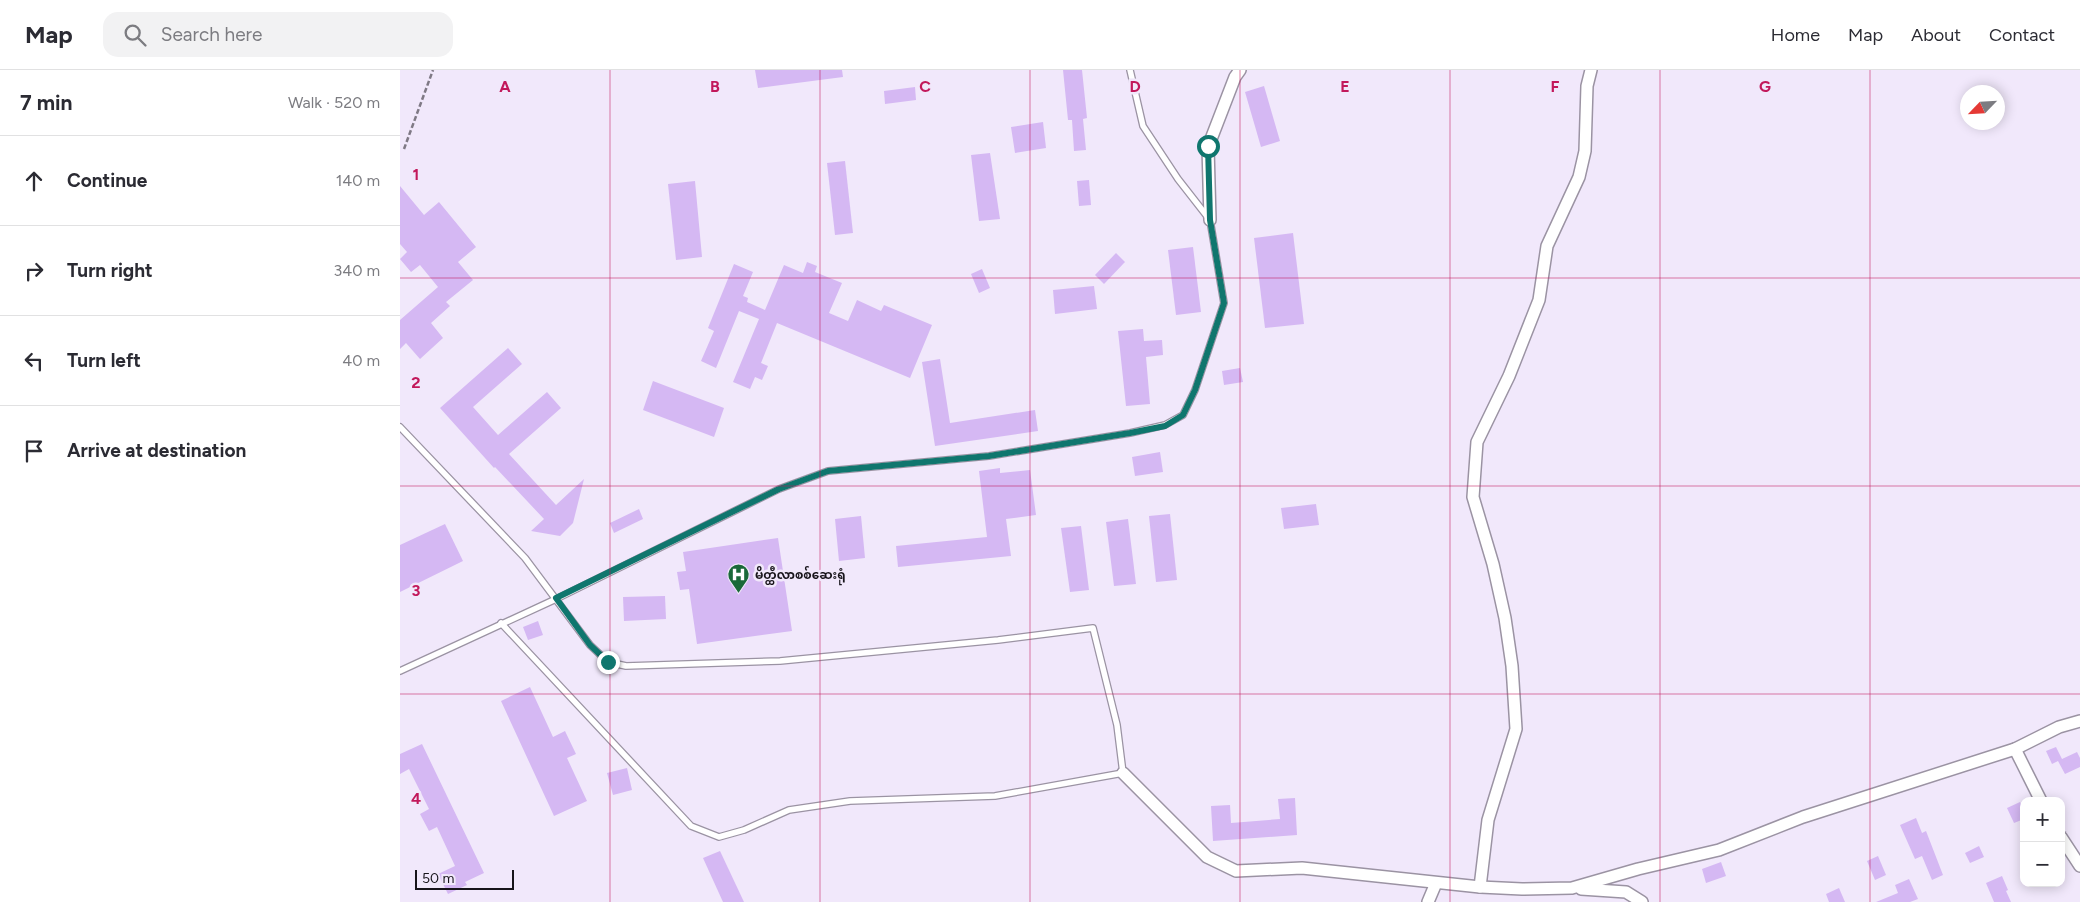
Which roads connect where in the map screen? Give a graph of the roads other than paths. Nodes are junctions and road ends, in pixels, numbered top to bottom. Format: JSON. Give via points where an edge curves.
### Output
{"nodes":[{"id":1,"x":1130,"y":70,"type":"edge"},
{"id":2,"x":1240,"y":70,"type":"edge"},
{"id":3,"x":1591,"y":70,"type":"edge"},
{"id":4,"x":1210,"y":220,"type":"junction"},
{"id":5,"x":400,"y":427,"type":"edge"},
{"id":6,"x":556,"y":598,"type":"junction"},
{"id":7,"x":501,"y":623,"type":"junction"},
{"id":8,"x":400,"y":670,"type":"edge"},
{"id":9,"x":2080,"y":721,"type":"edge"},
{"id":10,"x":2015,"y":748,"type":"junction"},
{"id":11,"x":1123,"y":774,"type":"junction"},
{"id":12,"x":2039,"y":797,"type":"edge"},
{"id":13,"x":2064,"y":842,"type":"edge"},
{"id":14,"x":2080,"y":866,"type":"edge"},
{"id":15,"x":1436,"y":883,"type":"junction"},
{"id":16,"x":1480,"y":887,"type":"junction"},
{"id":17,"x":1572,"y":888,"type":"junction"},
{"id":18,"x":1428,"y":902,"type":"edge"},
{"id":19,"x":1642,"y":902,"type":"edge"}],
"edges":[{"from":1,"to":4,"type":"lane","via":[[1143,126]]},
{"from":2,"to":4,"type":"street","via":[[1208,146]]},
{"from":3,"to":16,"type":"street","via":[[1579,177],[1547,246],[1539,300],[1509,376],[1477,442],[1473,497],[1506,618],[1516,729],[1488,820]]},
{"from":4,"to":6,"type":"lane","via":[[1224,303],[1195,390],[1183,415],[1165,426],[989,456],[828,471],[779,489]]},
{"from":5,"to":6,"type":"lane","via":[[525,558]]},
{"from":6,"to":7,"type":"lane"},
{"from":6,"to":11,"type":"lane","via":[[590,645],[608,662],[626,666],[780,661],[1093,628],[1117,725]]},
{"from":7,"to":8,"type":"lane"},
{"from":7,"to":11,"type":"lane","via":[[691,826],[719,837],[789,810],[850,801],[994,796]]},
{"from":9,"to":10,"type":"street"},
{"from":10,"to":12,"type":"street"},
{"from":10,"to":17,"type":"street","via":[[1803,817],[1719,850],[1638,868]]},
{"from":11,"to":15,"type":"street","via":[[1207,857],[1236,870],[1302,868]]},
{"from":13,"to":14,"type":"street"},
{"from":15,"to":16,"type":"street"},
{"from":15,"to":18,"type":"street"},
{"from":16,"to":17,"type":"street"},
{"from":17,"to":19,"type":"street","via":[[1626,892]]}]}
